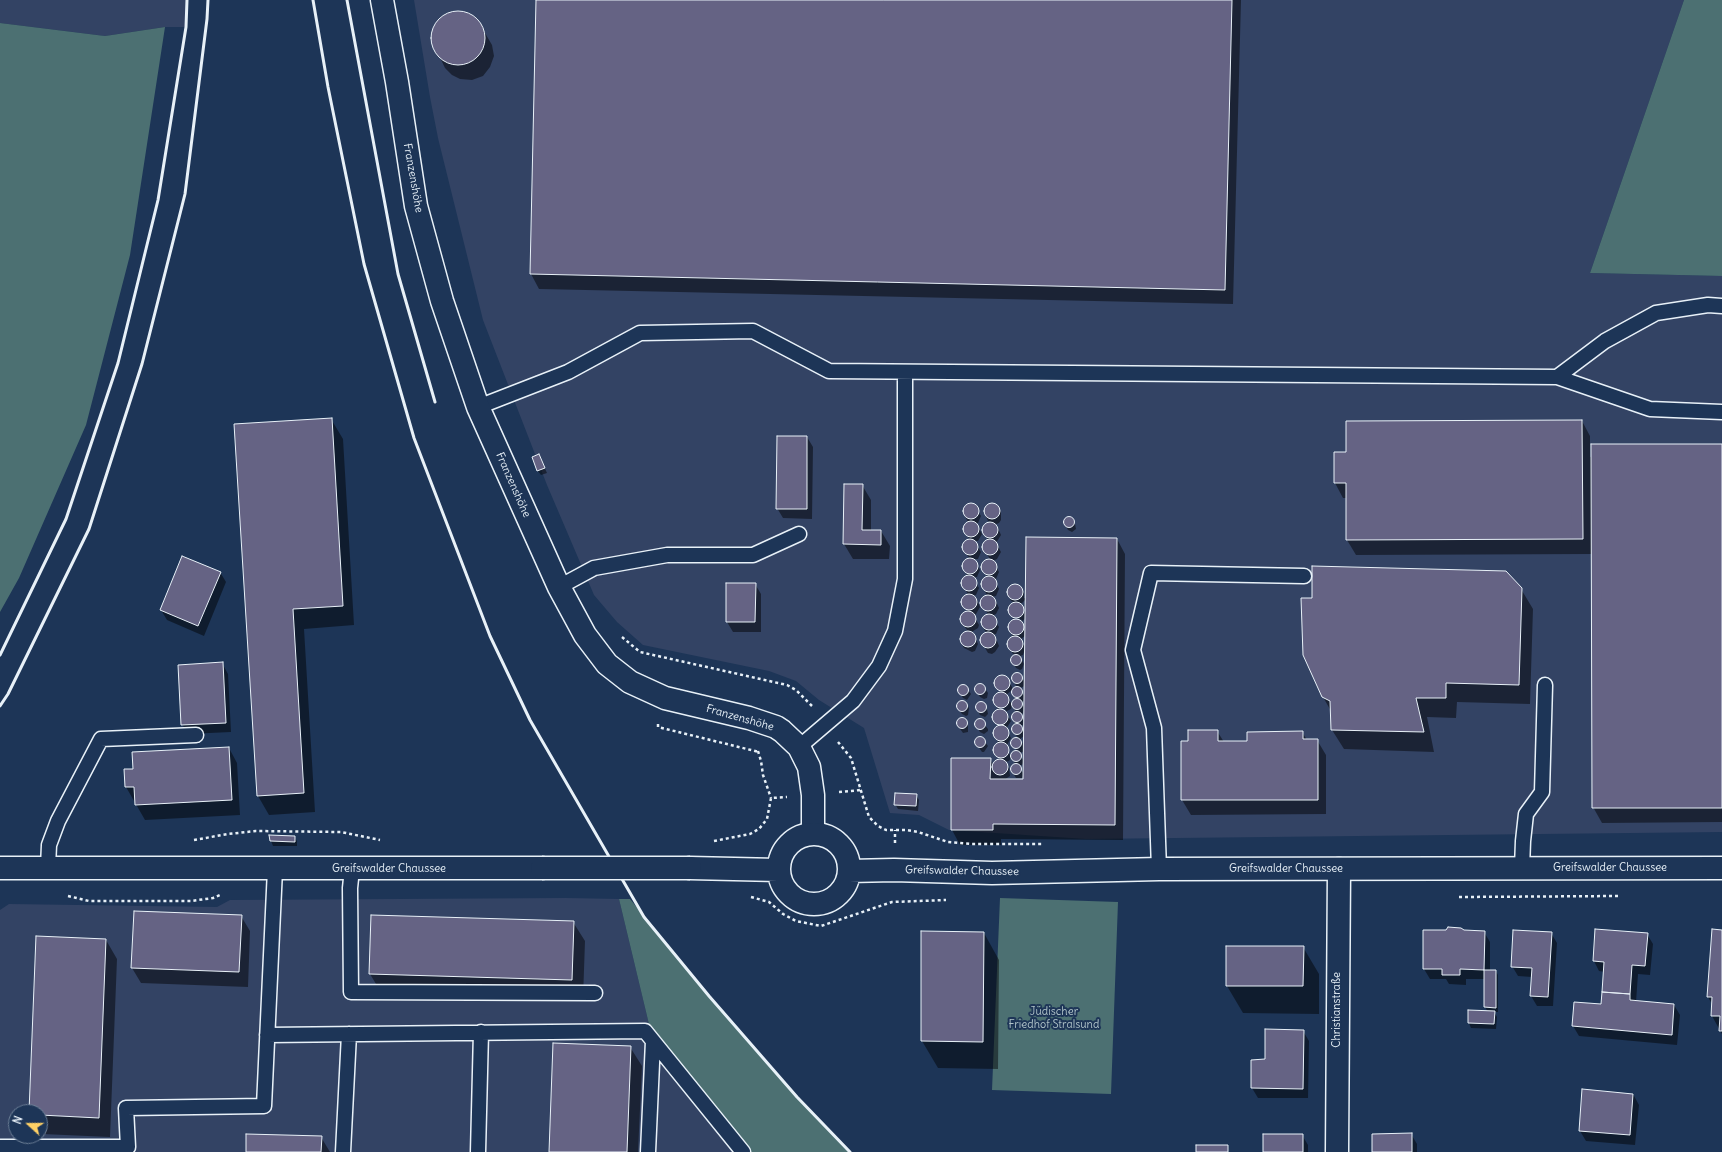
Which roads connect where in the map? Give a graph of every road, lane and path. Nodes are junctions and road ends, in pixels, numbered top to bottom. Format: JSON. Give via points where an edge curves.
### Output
{"nodes":[{"id":1,"x":382,"y":0,"type":"edge"},
{"id":2,"x":1722,"y":306,"type":"edge"},
{"id":3,"x":905,"y":372,"type":"junction"},
{"id":4,"x":1557,"y":377,"type":"junction"},
{"id":5,"x":478,"y":407,"type":"junction"},
{"id":6,"x":1722,"y":412,"type":"edge"},
{"id":7,"x":799,"y":534,"type":"dead end"},
{"id":8,"x":1304,"y":576,"type":"dead end"},
{"id":9,"x":559,"y":587,"type":"junction"},
{"id":10,"x":621,"y":636,"type":"dead end"},
{"id":11,"x":1545,"y":684,"type":"dead end"},
{"id":12,"x":826,"y":724,"type":"junction"},
{"id":13,"x":196,"y":735,"type":"dead end"},
{"id":14,"x":755,"y":747,"type":"dead end"},
{"id":15,"x":799,"y":747,"type":"junction"},
{"id":16,"x":813,"y":795,"type":"junction"},
{"id":17,"x":771,"y":798,"type":"junction"},
{"id":18,"x":895,"y":830,"type":"dead end"},
{"id":19,"x":813,"y":834,"type":"junction"},
{"id":20,"x":711,"y":841,"type":"dead end"},
{"id":21,"x":48,"y":867,"type":"junction"},
{"id":22,"x":0,"y":868,"type":"edge"},
{"id":23,"x":1522,"y":868,"type":"junction"},
{"id":24,"x":1722,"y":868,"type":"edge"},
{"id":25,"x":275,"y":869,"type":"junction"},
{"id":26,"x":352,"y":869,"type":"junction"},
{"id":27,"x":1339,"y":869,"type":"junction"},
{"id":28,"x":778,"y":870,"type":"junction"},
{"id":29,"x":1159,"y":870,"type":"junction"},
{"id":30,"x":849,"y":871,"type":"junction"},
{"id":31,"x":224,"y":894,"type":"dead end"},
{"id":32,"x":64,"y":895,"type":"dead end"},
{"id":33,"x":743,"y":896,"type":"dead end"},
{"id":34,"x":892,"y":902,"type":"dead end"},
{"id":35,"x":596,"y":993,"type":"dead end"},
{"id":36,"x":481,"y":1032,"type":"junction"},
{"id":37,"x":349,"y":1034,"type":"junction"},
{"id":38,"x":267,"y":1035,"type":"junction"},
{"id":39,"x":653,"y":1041,"type":"junction"},
{"id":40,"x":0,"y":1147,"type":"edge"},
{"id":41,"x":343,"y":1152,"type":"edge"},
{"id":42,"x":478,"y":1152,"type":"edge"},
{"id":43,"x":648,"y":1152,"type":"edge"},
{"id":44,"x":743,"y":1152,"type":"edge"},
{"id":45,"x":1336,"y":1152,"type":"edge"}],
"edges":[{"from":1,"to":5,"type":"main road","name":"Franzenshöhe","via":[[416,206],[442,301]]},
{"from":2,"to":4,"type":"lane","via":[[1708,305],[1656,313],[1605,341]]},
{"from":3,"to":4,"type":"lane"},
{"from":3,"to":5,"type":"lane","via":[[829,371],[753,331],[640,333],[568,372]]},
{"from":3,"to":12,"type":"lane","via":[[905,579],[895,631],[879,666],[853,701]]},
{"from":4,"to":6,"type":"lane","via":[[1650,409]]},
{"from":5,"to":9,"type":"main road","name":"Franzenshöhe"},
{"from":7,"to":9,"type":"lane","via":[[753,555],[667,556],[594,568]]},
{"from":8,"to":29,"type":"lane","via":[[1151,573],[1133,650],[1154,728]]},
{"from":9,"to":15,"type":"main road","name":"Franzenshöhe","via":[[585,635],[602,658],[630,682],[665,698],[776,727]]},
{"from":10,"to":12,"type":"path","via":[[640,652],[787,685],[811,703]]},
{"from":11,"to":23,"type":"lane","via":[[1542,792],[1526,814]]},
{"from":12,"to":15,"type":"lane"},
{"from":12,"to":18,"type":"path","via":[[851,758],[869,817],[886,830]]},
{"from":13,"to":21,"type":"lane","via":[[101,739],[58,821],[49,845]]},
{"from":14,"to":17,"type":"path"},
{"from":15,"to":16,"type":"main road","name":"Franzenshöhe","via":[[809,767]]},
{"from":16,"to":17,"type":"path"},
{"from":16,"to":19,"type":"main road","name":"Franzenshöhe"},
{"from":17,"to":20,"type":"path","via":[[767,820],[759,829],[750,834]]},
{"from":19,"to":28,"type":"main road","via":[[802,835],[792,841],[782,854]]},
{"from":19,"to":30,"type":"main road","via":[[825,835],[835,840],[848,859]]},
{"from":21,"to":22,"type":"main road","name":"Greifswalder Chaussee"},
{"from":21,"to":25,"type":"main road","name":"Greifswalder Chaussee"},
{"from":23,"to":24,"type":"main road","name":"Greifswalder Chaussee"},
{"from":23,"to":27,"type":"main road","name":"Greifswalder Chaussee"},
{"from":25,"to":26,"type":"main road","name":"Greifswalder Chaussee"},
{"from":25,"to":38,"type":"lane"},
{"from":26,"to":28,"type":"main road","name":"Greifswalder Chaussee","bridge":true},
{"from":26,"to":35,"type":"lane","via":[[351,992]]},
{"from":27,"to":29,"type":"main road","name":"Greifswalder Chaussee"},
{"from":27,"to":45,"type":"main road","name":"Christianstraße"},
{"from":28,"to":30,"type":"main road","via":[[780,882],[786,892],[807,904],[831,901],[847,883]]},
{"from":29,"to":30,"type":"main road","name":"Greifswalder Chaussee","via":[[992,873]]},
{"from":31,"to":32,"type":"path","via":[[191,901],[89,901]]},
{"from":33,"to":34,"type":"path","via":[[769,902],[796,922],[821,926]]},
{"from":36,"to":37,"type":"lane"},
{"from":36,"to":39,"type":"lane","via":[[645,1031]]},
{"from":36,"to":42,"type":"lane"},
{"from":37,"to":38,"type":"lane"},
{"from":37,"to":41,"type":"lane"},
{"from":38,"to":40,"type":"lane","via":[[264,1106],[126,1108],[128,1147]]},
{"from":39,"to":43,"type":"lane"},
{"from":39,"to":44,"type":"lane"}]}
